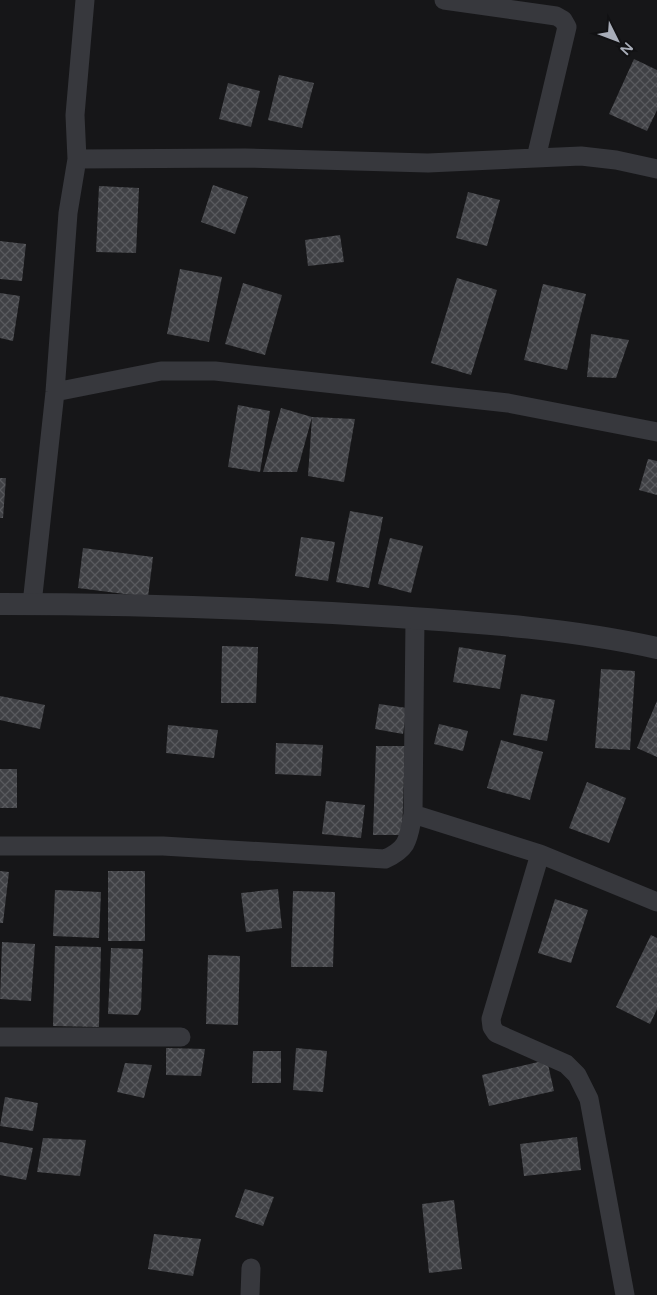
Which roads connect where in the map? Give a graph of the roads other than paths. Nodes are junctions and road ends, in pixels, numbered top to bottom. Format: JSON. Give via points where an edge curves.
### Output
{"nodes":[{"id":1,"x":84,"y":0,"type":"edge"},
{"id":2,"x":444,"y":0,"type":"edge"},
{"id":3,"x":536,"y":158,"type":"junction"},
{"id":4,"x":77,"y":159,"type":"junction"},
{"id":5,"x":657,"y":169,"type":"edge"},
{"id":6,"x":54,"y":392,"type":"junction"},
{"id":7,"x":657,"y":432,"type":"edge"},
{"id":8,"x":0,"y":604,"type":"edge"},
{"id":9,"x":32,"y":604,"type":"junction"},
{"id":10,"x":415,"y":618,"type":"junction"},
{"id":11,"x":657,"y":648,"type":"edge"},
{"id":12,"x":413,"y":814,"type":"junction"},
{"id":13,"x":0,"y":846,"type":"edge"},
{"id":14,"x":540,"y":854,"type":"junction"},
{"id":15,"x":657,"y":902,"type":"edge"},
{"id":16,"x":0,"y":1037,"type":"edge"},
{"id":17,"x":181,"y":1037,"type":"dead end"},
{"id":18,"x":251,"y":1268,"type":"dead end"},
{"id":19,"x":250,"y":1295,"type":"edge"},
{"id":20,"x":625,"y":1295,"type":"edge"}],
"edges":[{"from":1,"to":4,"type":"street","via":[[75,115]]},
{"from":2,"to":3,"type":"street","via":[[556,16],[563,20],[567,27]]},
{"from":3,"to":4,"type":"street","via":[[428,163],[244,158]]},
{"from":3,"to":5,"type":"street","via":[[581,156]]},
{"from":4,"to":6,"type":"street","via":[[68,213]]},
{"from":6,"to":7,"type":"street","via":[[160,371],[215,371],[508,403]]},
{"from":6,"to":9,"type":"street"},
{"from":8,"to":9,"type":"street"},
{"from":9,"to":10,"type":"street","via":[[288,609]]},
{"from":10,"to":11,"type":"street","via":[[554,630]]},
{"from":10,"to":12,"type":"street"},
{"from":12,"to":13,"type":"street","via":[[407,843],[400,853],[385,859],[163,846]]},
{"from":12,"to":14,"type":"street"},
{"from":14,"to":15,"type":"street"},
{"from":14,"to":20,"type":"street","via":[[507,961],[491,1020],[492,1027],[496,1033],[566,1064],[577,1075],[589,1099]]},
{"from":16,"to":17,"type":"street"},
{"from":18,"to":19,"type":"street"}]}
